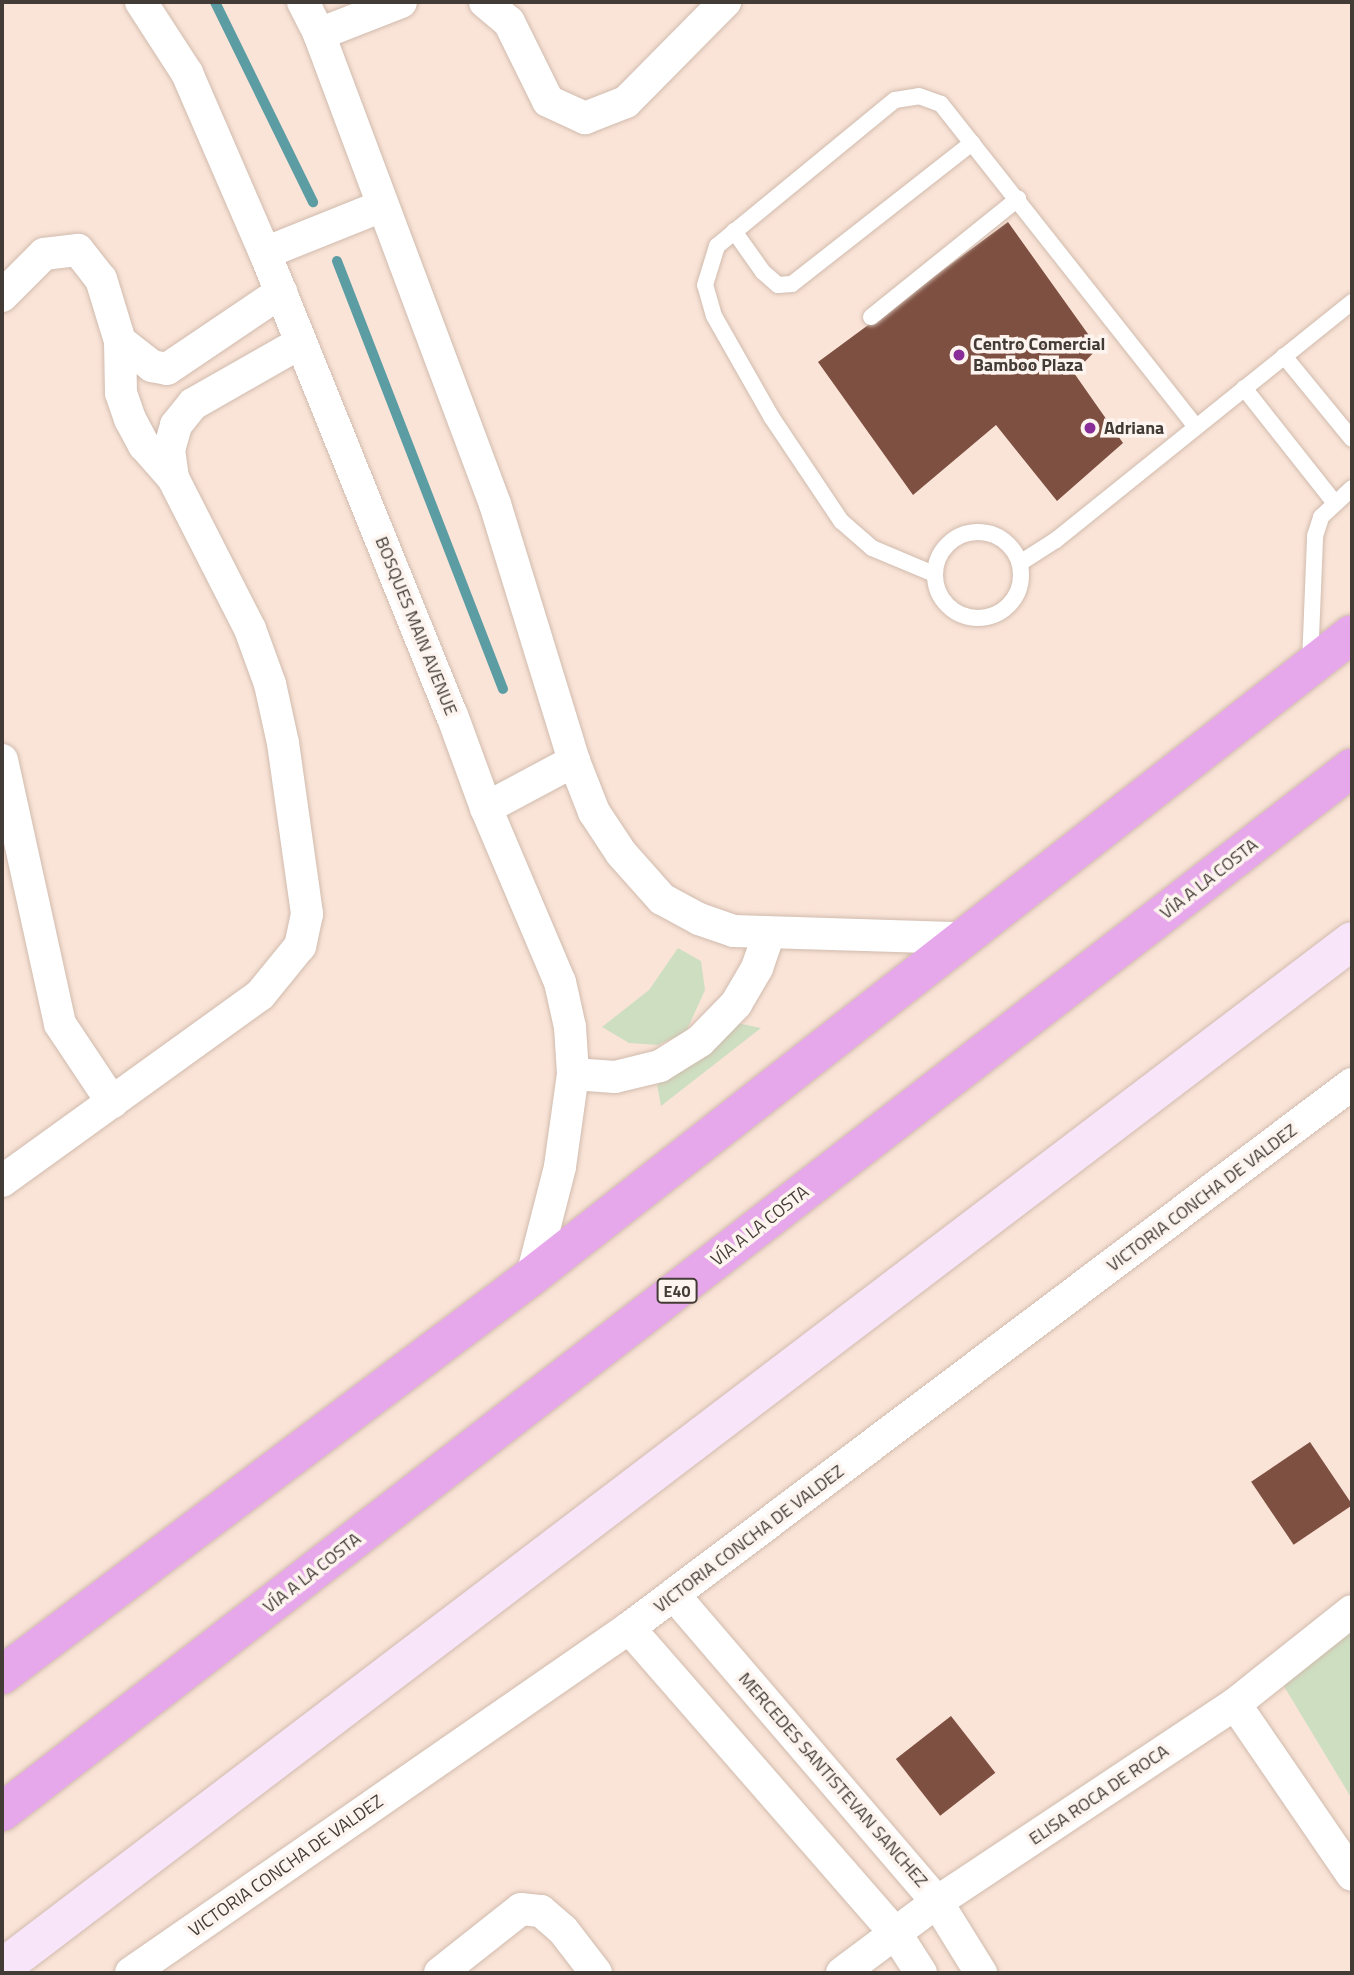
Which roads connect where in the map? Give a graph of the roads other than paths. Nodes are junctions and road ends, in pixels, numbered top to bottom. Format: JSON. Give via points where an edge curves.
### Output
{"nodes":[{"id":1,"x":141,"y":2,"type":"edge"},
{"id":2,"x":303,"y":2,"type":"edge"},
{"id":3,"x":401,"y":2,"type":"edge"},
{"id":4,"x":485,"y":2,"type":"edge"},
{"id":5,"x":725,"y":2,"type":"edge"},
{"id":6,"x":510,"y":12,"type":"edge"},
{"id":7,"x":319,"y":34,"type":"junction"},
{"id":8,"x":972,"y":142,"type":"junction"},
{"id":9,"x":1018,"y":199,"type":"junction"},
{"id":10,"x":382,"y":206,"type":"junction"},
{"id":11,"x":734,"y":231,"type":"junction"},
{"id":12,"x":265,"y":253,"type":"junction"},
{"id":13,"x":281,"y":292,"type":"junction"},
{"id":14,"x":2,"y":296,"type":"edge"},
{"id":15,"x":1352,"y":302,"type":"edge"},
{"id":16,"x":871,"y":317,"type":"dead end"},
{"id":17,"x":120,"y":341,"type":"junction"},
{"id":18,"x":300,"y":343,"type":"junction"},
{"id":19,"x":1284,"y":356,"type":"junction"},
{"id":20,"x":1244,"y":388,"type":"junction"},
{"id":21,"x":1195,"y":426,"type":"junction"},
{"id":22,"x":1352,"y":439,"type":"edge"},
{"id":23,"x":173,"y":478,"type":"junction"},
{"id":24,"x":1352,"y":488,"type":"edge"},
{"id":25,"x":1334,"y":502,"type":"junction"},
{"id":26,"x":1020,"y":563,"type":"junction"},
{"id":27,"x":934,"y":574,"type":"junction"},
{"id":28,"x":1352,"y":634,"type":"edge"},
{"id":29,"x":1310,"y":667,"type":"junction"},
{"id":30,"x":575,"y":761,"type":"junction"},
{"id":31,"x":1352,"y":768,"type":"edge"},
{"id":32,"x":5,"y":780,"type":"edge"},
{"id":33,"x":486,"y":808,"type":"junction"},
{"id":34,"x":769,"y":934,"type":"junction"},
{"id":35,"x":961,"y":938,"type":"junction"},
{"id":36,"x":1352,"y":941,"type":"edge"},
{"id":37,"x":573,"y":1074,"type":"junction"},
{"id":38,"x":1352,"y":1084,"type":"edge"},
{"id":39,"x":112,"y":1102,"type":"junction"},
{"id":40,"x":2,"y":1181,"type":"edge"},
{"id":41,"x":532,"y":1276,"type":"junction"},
{"id":42,"x":674,"y":1595,"type":"junction"},
{"id":43,"x":1352,"y":1611,"type":"edge"},
{"id":44,"x":629,"y":1628,"type":"junction"},
{"id":45,"x":2,"y":1675,"type":"edge"},
{"id":46,"x":1235,"y":1704,"type":"junction"},
{"id":47,"x":2,"y":1812,"type":"edge"},
{"id":48,"x":1352,"y":1875,"type":"edge"},
{"id":49,"x":937,"y":1902,"type":"junction"},
{"id":50,"x":896,"y":1934,"type":"junction"},
{"id":51,"x":2,"y":1968,"type":"edge"},
{"id":52,"x":131,"y":1973,"type":"edge"},
{"id":53,"x":440,"y":1973,"type":"edge"},
{"id":54,"x":596,"y":1973,"type":"edge"},
{"id":55,"x":842,"y":1973,"type":"edge"},
{"id":56,"x":922,"y":1973,"type":"edge"},
{"id":57,"x":981,"y":1973,"type":"edge"}],
"edges":[{"from":1,"to":12,"type":"street","name":"BOSQUES MAIN AVENUE","via":[[187,73]]},
{"from":2,"to":7,"type":"street"},
{"from":3,"to":7,"type":"street"},
{"from":4,"to":6,"type":"street"},
{"from":5,"to":6,"type":"street","via":[[626,102],[585,118],[548,102]]},
{"from":7,"to":10,"type":"street"},
{"from":8,"to":9,"type":"lane"},
{"from":8,"to":11,"type":"lane","via":[[941,104],[919,96],[895,100]]},
{"from":8,"to":11,"type":"lane","via":[[792,284],[778,285],[763,272]]},
{"from":9,"to":16,"type":"lane"},
{"from":9,"to":21,"type":"lane"},
{"from":10,"to":12,"type":"street"},
{"from":10,"to":30,"type":"street","via":[[495,504]]},
{"from":11,"to":27,"type":"lane","via":[[711,257],[705,285],[714,316],[772,418],[841,522],[872,548]]},
{"from":12,"to":13,"type":"street","name":"BOSQUES MAIN AVENUE"},
{"from":13,"to":17,"type":"street","via":[[167,369],[152,366]]},
{"from":13,"to":18,"type":"street","name":"BOSQUES MAIN AVENUE"},
{"from":14,"to":17,"type":"street","via":[[44,254],[78,250],[102,279]]},
{"from":15,"to":19,"type":"lane"},
{"from":17,"to":23,"type":"street","via":[[121,393],[130,419],[144,445]]},
{"from":18,"to":23,"type":"street","via":[[193,404],[176,425],[169,450]]},
{"from":18,"to":33,"type":"street","name":"BOSQUES MAIN AVENUE"},
{"from":19,"to":20,"type":"lane"},
{"from":19,"to":22,"type":"lane"},
{"from":20,"to":21,"type":"lane"},
{"from":20,"to":25,"type":"lane"},
{"from":21,"to":26,"type":"lane","via":[[1056,540]]},
{"from":23,"to":39,"type":"street","via":[[250,629],[270,684],[307,914],[300,946],[260,995]]},
{"from":24,"to":25,"type":"lane"},
{"from":25,"to":29,"type":"lane","via":[[1321,517],[1315,536]]},
{"from":26,"to":27,"type":"lane","via":[[1007,541],[985,531],[961,534],[942,550]]},
{"from":26,"to":27,"type":"lane","via":[[1021,582],[1014,599],[1001,612],[983,618],[964,616],[948,607],[937,592]]},
{"from":28,"to":29,"type":"highway"},
{"from":29,"to":35,"type":"highway"},
{"from":30,"to":33,"type":"street"},
{"from":30,"to":34,"type":"street","via":[[594,812],[621,853],[662,899],[734,931]]},
{"from":31,"to":47,"type":"highway","name":"VÍA A LA COSTA","number":"E40"},
{"from":32,"to":39,"type":"street","via":[[58,1015]]},
{"from":33,"to":37,"type":"street","name":"BOSQUES MAIN AVENUE","via":[[560,982],[570,1027]]},
{"from":34,"to":35,"type":"street"},
{"from":34,"to":37,"type":"street","via":[[757,968],[736,1004],[700,1041],[660,1066],[615,1077]]},
{"from":35,"to":41,"type":"highway"},
{"from":36,"to":51,"type":"street"},
{"from":37,"to":41,"type":"street","name":"BOSQUES MAIN AVENUE","via":[[560,1167]]},
{"from":38,"to":42,"type":"street","name":"VICTORIA CONCHA DE VALDEZ"},
{"from":39,"to":40,"type":"street"},
{"from":41,"to":45,"type":"highway"},
{"from":42,"to":44,"type":"street","name":"VICTORIA CONCHA DE VALDEZ"},
{"from":42,"to":49,"type":"street","name":"MERCEDES SANTISTEVAN SANCHEZ"},
{"from":43,"to":46,"type":"street","name":"ELISA ROCA DE ROCA"},
{"from":44,"to":50,"type":"street"},
{"from":44,"to":52,"type":"street","name":"VICTORIA CONCHA DE VALDEZ"},
{"from":46,"to":48,"type":"street"},
{"from":46,"to":49,"type":"street","name":"ELISA ROCA DE ROCA"},
{"from":49,"to":50,"type":"street","name":"ELISA ROCA DE ROCA"},
{"from":49,"to":57,"type":"street","name":"MERCEDES SANTISTEVAN SANCHEZ"},
{"from":50,"to":55,"type":"street","name":"ELISA ROCA DE ROCA"},
{"from":50,"to":56,"type":"street"},
{"from":53,"to":54,"type":"street","via":[[521,1909],[541,1911],[563,1930]]}]}
